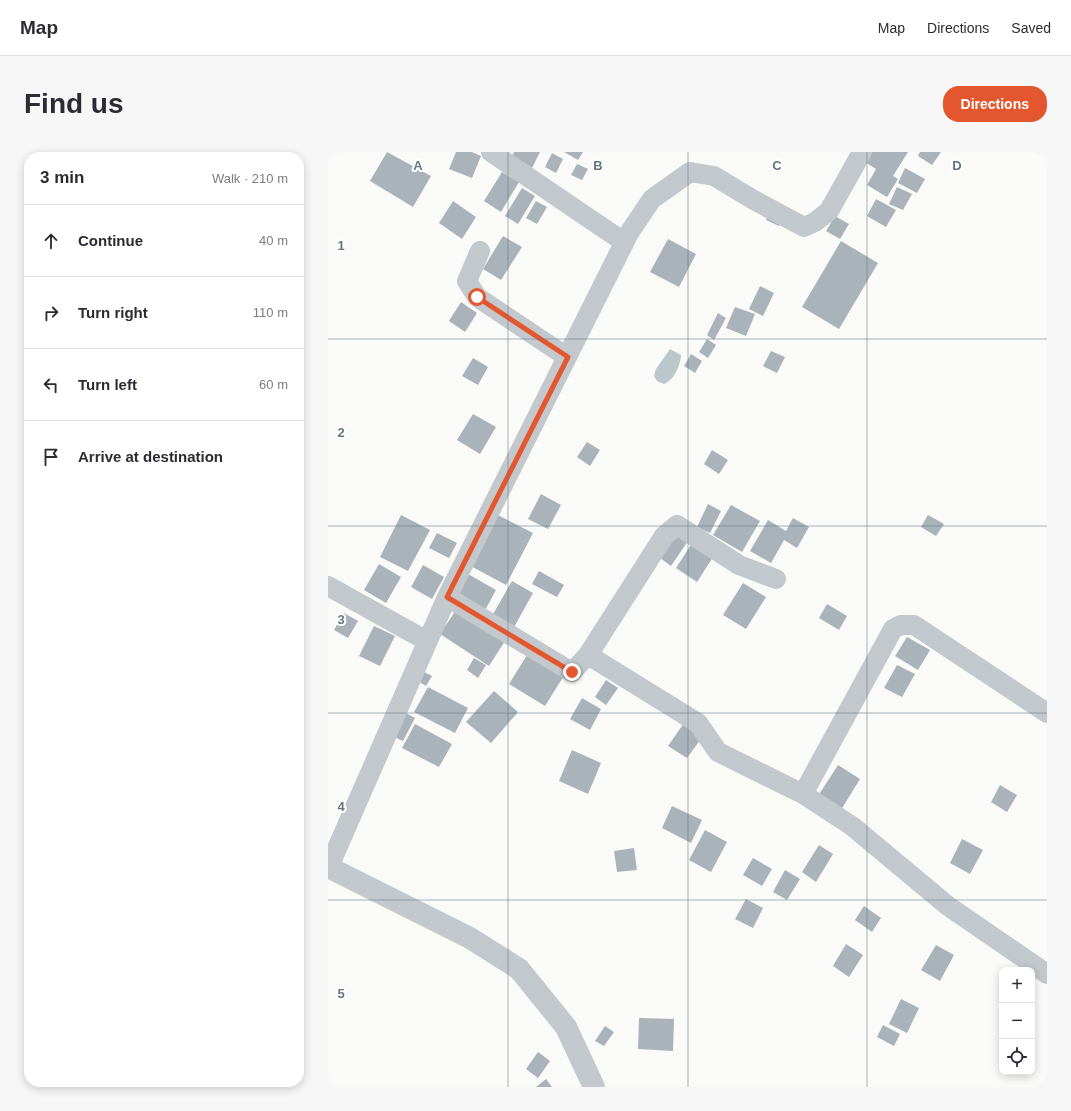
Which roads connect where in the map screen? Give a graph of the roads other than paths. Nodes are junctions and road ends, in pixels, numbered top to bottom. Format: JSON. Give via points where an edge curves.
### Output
{"nodes":[{"id":1,"x":491,"y":152,"type":"edge"},
{"id":2,"x":862,"y":152,"type":"edge"},
{"id":3,"x":624,"y":242,"type":"junction"},
{"id":4,"x":480,"y":251,"type":"dead end"},
{"id":5,"x":568,"y":357,"type":"junction"},
{"id":6,"x":776,"y":580,"type":"dead end"},
{"id":7,"x":328,"y":586,"type":"edge"},
{"id":8,"x":447,"y":597,"type":"junction"},
{"id":9,"x":427,"y":641,"type":"junction"},
{"id":10,"x":588,"y":655,"type":"junction"},
{"id":11,"x":1047,"y":713,"type":"edge"},
{"id":12,"x":803,"y":794,"type":"junction"},
{"id":13,"x":328,"y":867,"type":"edge"},
{"id":14,"x":1047,"y":974,"type":"edge"},
{"id":15,"x":594,"y":1087,"type":"edge"}],
"edges":[{"from":1,"to":3,"type":"street"},
{"from":2,"to":3,"type":"street","via":[[829,211],[804,227],[752,200],[714,176],[690,172],[652,199]]},
{"from":3,"to":5,"type":"street"},
{"from":4,"to":5,"type":"street","via":[[467,281],[477,297]]},
{"from":5,"to":8,"type":"street"},
{"from":6,"to":10,"type":"street","via":[[739,565],[677,525],[664,536]]},
{"from":7,"to":9,"type":"street"},
{"from":8,"to":9,"type":"street"},
{"from":8,"to":10,"type":"street","via":[[572,672]]},
{"from":9,"to":13,"type":"street"},
{"from":10,"to":12,"type":"street","via":[[698,723],[718,752]]},
{"from":11,"to":12,"type":"street","via":[[914,625],[901,625],[893,629]]},
{"from":12,"to":14,"type":"street","via":[[852,826],[948,906]]},
{"from":13,"to":15,"type":"street","via":[[470,938],[519,970],[566,1027]]}]}
